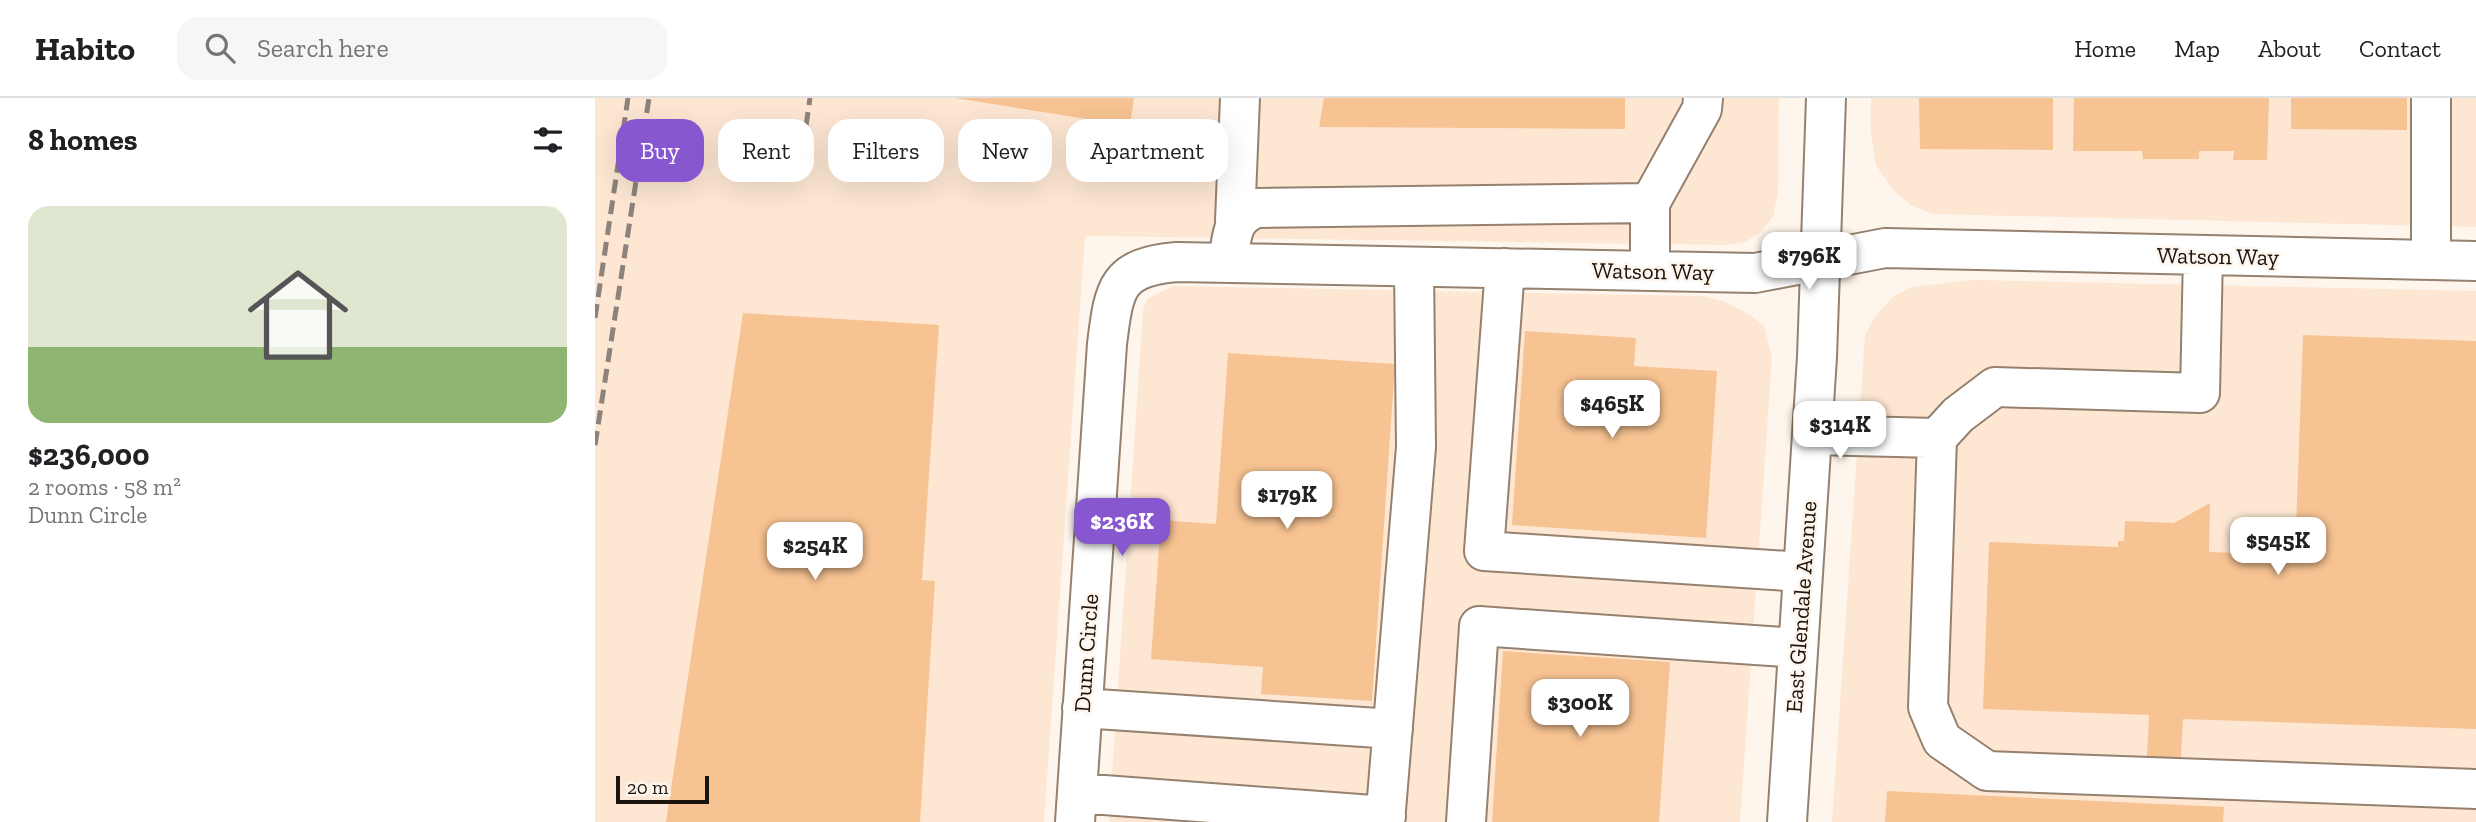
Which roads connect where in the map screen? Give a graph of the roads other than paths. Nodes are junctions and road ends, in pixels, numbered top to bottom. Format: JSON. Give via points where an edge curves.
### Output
{"nodes":[{"id":1,"x":1240,"y":98,"type":"edge"},
{"id":2,"x":1703,"y":98,"type":"edge"},
{"id":3,"x":1826,"y":98,"type":"edge"},
{"id":4,"x":2431,"y":98,"type":"edge"},
{"id":5,"x":1650,"y":204,"type":"junction"},
{"id":6,"x":1235,"y":221,"type":"junction"},
{"id":7,"x":2203,"y":255,"type":"junction"},
{"id":8,"x":1821,"y":259,"type":"junction"},
{"id":9,"x":2431,"y":260,"type":"junction"},
{"id":10,"x":2476,"y":261,"type":"edge"},
{"id":11,"x":1228,"y":263,"type":"junction"},
{"id":12,"x":1414,"y":267,"type":"junction"},
{"id":13,"x":1505,"y":268,"type":"junction"},
{"id":14,"x":1650,"y":271,"type":"junction"},
{"id":15,"x":1126,"y":277,"type":"joint"},
{"id":16,"x":1812,"y":435,"type":"junction"},
{"id":17,"x":1937,"y":438,"type":"junction"},
{"id":18,"x":1803,"y":572,"type":"junction"},
{"id":19,"x":1798,"y":648,"type":"junction"},
{"id":20,"x":1082,"y":708,"type":"junction"},
{"id":21,"x":1392,"y":729,"type":"junction"},
{"id":22,"x":2476,"y":789,"type":"edge"},
{"id":23,"x":1076,"y":808,"type":"edge"},
{"id":24,"x":1386,"y":819,"type":"edge"},
{"id":25,"x":1466,"y":822,"type":"edge"},
{"id":26,"x":1787,"y":822,"type":"edge"}],
"edges":[{"from":1,"to":6,"type":"street"},
{"from":2,"to":5,"type":"street","via":[[1702,109]]},
{"from":3,"to":8,"type":"street","name":"East Glendale Avenue"},
{"from":4,"to":9,"type":"street"},
{"from":5,"to":6,"type":"street","via":[[1257,208]]},
{"from":5,"to":14,"type":"street"},
{"from":6,"to":11,"type":"street"},
{"from":7,"to":8,"type":"street","name":"Watson Way","via":[[1885,248]]},
{"from":7,"to":9,"type":"street","name":"Watson Way"},
{"from":7,"to":17,"type":"street","via":[[2200,393],[1994,387]]},
{"from":8,"to":14,"type":"street","name":"Watson Way","via":[[1755,273]]},
{"from":8,"to":16,"type":"street","name":"East Glendale Avenue"},
{"from":9,"to":10,"type":"street","name":"Watson Way"},
{"from":11,"to":12,"type":"street","name":"Watson Way"},
{"from":11,"to":15,"type":"street","name":"Watson Way","via":[[1150,264]]},
{"from":12,"to":13,"type":"street","name":"Watson Way"},
{"from":12,"to":21,"type":"street","via":[[1416,447]]},
{"from":13,"to":14,"type":"street","name":"Watson Way"},
{"from":13,"to":18,"type":"street","via":[[1484,551]]},
{"from":15,"to":20,"type":"street","name":"Dunn Circle","via":[[1113,307],[1107,344]]},
{"from":16,"to":17,"type":"street"},
{"from":16,"to":18,"type":"street","name":"East Glendale Avenue"},
{"from":17,"to":22,"type":"street","via":[[1928,707],[1942,740],[1987,771]]},
{"from":18,"to":19,"type":"street","name":"East Glendale Avenue"},
{"from":19,"to":25,"type":"street","via":[[1479,626]]},
{"from":19,"to":26,"type":"street","name":"East Glendale Avenue"},
{"from":20,"to":21,"type":"street"},
{"from":20,"to":23,"type":"street","name":"Dunn Circle"},
{"from":21,"to":24,"type":"street"},
{"from":23,"to":24,"type":"street"}]}
